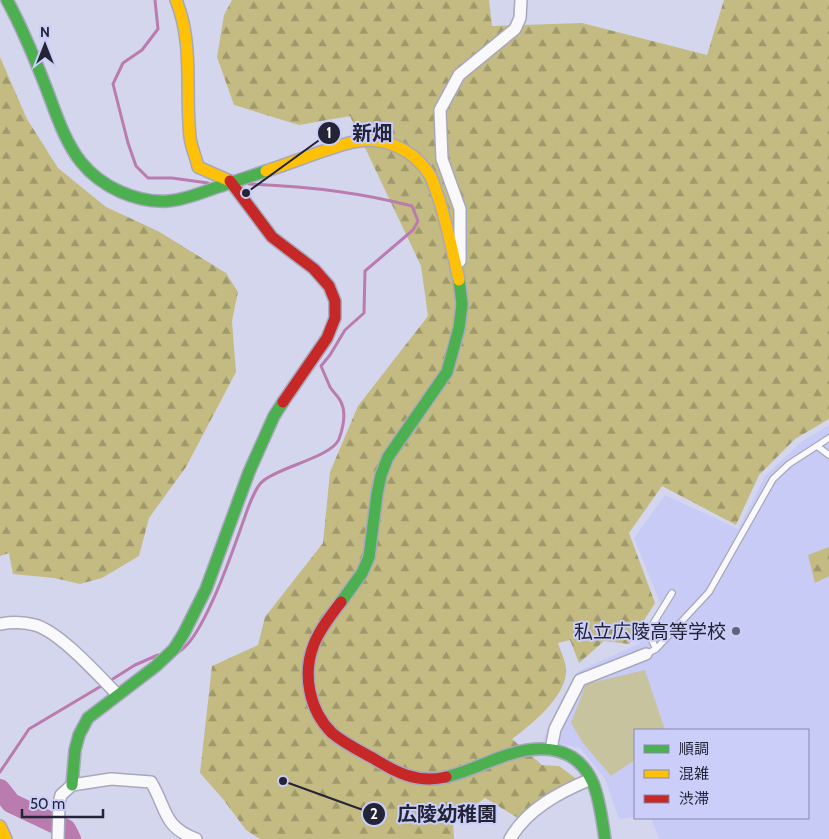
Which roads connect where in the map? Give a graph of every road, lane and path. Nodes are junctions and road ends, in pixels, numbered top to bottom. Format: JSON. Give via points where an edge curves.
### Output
{"nodes":[{"id":1,"x":7,"y":0,"type":"edge"},
{"id":2,"x":176,"y":0,"type":"edge"},
{"id":3,"x":521,"y":0,"type":"edge"},
{"id":4,"x":232,"y":182,"type":"junction"},
{"id":5,"x":460,"y":283,"type":"junction"},
{"id":6,"x":829,"y":438,"type":"edge"},
{"id":7,"x":817,"y":446,"type":"junction"},
{"id":8,"x":829,"y":455,"type":"edge"},
{"id":9,"x":672,"y":593,"type":"dead end"},
{"id":10,"x":0,"y":624,"type":"edge"},
{"id":11,"x":651,"y":652,"type":"junction"},
{"id":12,"x":117,"y":694,"type":"junction"},
{"id":13,"x":551,"y":749,"type":"junction"},
{"id":14,"x":591,"y":779,"type":"junction"},
{"id":15,"x":72,"y":785,"type":"junction"},
{"id":16,"x":0,"y":826,"type":"edge"},
{"id":17,"x":6,"y":839,"type":"edge"},
{"id":18,"x":58,"y":839,"type":"edge"},
{"id":19,"x":196,"y":839,"type":"edge"},
{"id":20,"x":510,"y":839,"type":"edge"},
{"id":21,"x":605,"y":839,"type":"edge"}],
"edges":[{"from":1,"to":4,"type":"street","via":[[75,152],[98,178],[125,194],[167,201]]},
{"from":2,"to":4,"type":"street","via":[[186,37],[190,139],[198,166]]},
{"from":3,"to":5,"type":"street","via":[[516,29],[459,75],[440,110],[442,159],[460,209]]},
{"from":4,"to":5,"type":"street","via":[[354,142],[374,140],[394,144],[410,153],[432,179]]},
{"from":4,"to":12,"type":"street","via":[[272,237],[314,269],[329,286],[335,301],[335,318],[327,338],[274,416],[249,472],[206,588],[184,632],[174,649],[156,666]]},
{"from":5,"to":13,"type":"street","via":[[459,328],[446,372],[381,470],[369,559],[358,583],[317,638],[308,674],[310,694],[317,713],[340,739],[400,775],[416,779],[438,779],[464,773],[518,752]]},
{"from":6,"to":7,"type":"lane"},
{"from":7,"to":8,"type":"lane"},
{"from":7,"to":11,"type":"lane","via":[[773,479],[709,592]]},
{"from":9,"to":11,"type":"lane","via":[[648,632]]},
{"from":10,"to":12,"type":"street","via":[[25,623],[46,630],[76,653]]},
{"from":11,"to":13,"type":"street","via":[[580,680],[555,729]]},
{"from":12,"to":15,"type":"street","via":[[82,727],[74,748]]},
{"from":13,"to":14,"type":"street","via":[[568,755]]},
{"from":14,"to":20,"type":"street","via":[[564,790],[542,805],[519,824]]},
{"from":14,"to":21,"type":"street","via":[[598,794]]},
{"from":15,"to":18,"type":"street","via":[[61,795]]},
{"from":15,"to":19,"type":"street","via":[[111,779],[152,782],[170,822],[182,834]]},
{"from":16,"to":17,"type":"street"}]}
